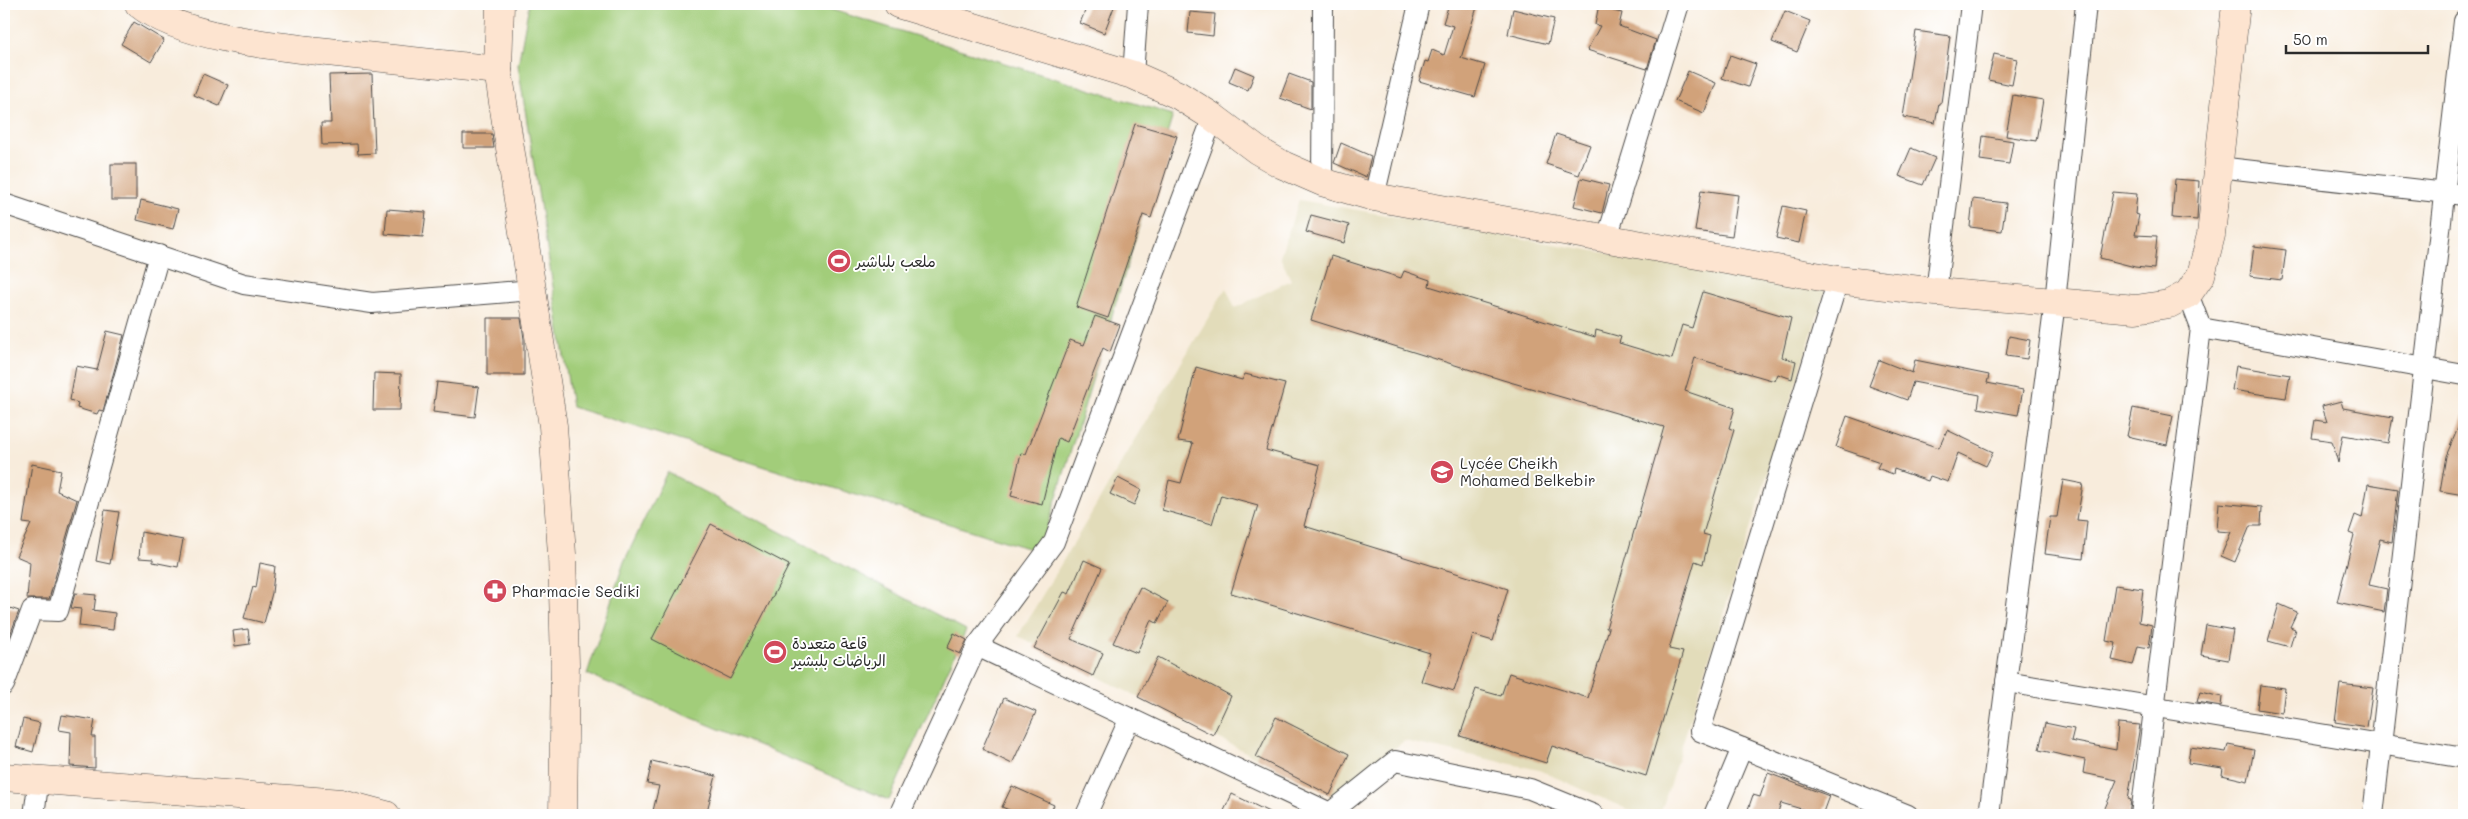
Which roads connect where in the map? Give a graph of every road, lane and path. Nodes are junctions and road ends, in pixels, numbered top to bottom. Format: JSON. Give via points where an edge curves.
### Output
{"nodes":[{"id":1,"x":139,"y":4,"type":"edge"},
{"id":2,"x":500,"y":4,"type":"edge"},
{"id":3,"x":898,"y":4,"type":"edge"},
{"id":4,"x":1138,"y":4,"type":"edge"},
{"id":5,"x":1322,"y":4,"type":"edge"},
{"id":6,"x":1419,"y":4,"type":"edge"},
{"id":7,"x":1679,"y":4,"type":"edge"},
{"id":8,"x":1971,"y":4,"type":"edge"},
{"id":9,"x":2086,"y":4,"type":"edge"},
{"id":10,"x":2236,"y":4,"type":"edge"},
{"id":11,"x":2464,"y":21,"type":"edge"},
{"id":12,"x":498,"y":70,"type":"junction"},
{"id":13,"x":1133,"y":75,"type":"junction"},
{"id":14,"x":1213,"y":117,"type":"junction"},
{"id":15,"x":2218,"y":167,"type":"junction"},
{"id":16,"x":1322,"y":182,"type":"junction"},
{"id":17,"x":2444,"y":193,"type":"junction"},
{"id":18,"x":2464,"y":195,"type":"edge"},
{"id":19,"x":1374,"y":197,"type":"junction"},
{"id":20,"x":4,"y":204,"type":"edge"},
{"id":21,"x":1607,"y":238,"type":"junction"},
{"id":22,"x":159,"y":255,"type":"junction"},
{"id":23,"x":1838,"y":280,"type":"junction"},
{"id":24,"x":533,"y":290,"type":"junction"},
{"id":25,"x":1936,"y":292,"type":"junction"},
{"id":26,"x":2188,"y":294,"type":"junction"},
{"id":27,"x":2055,"y":302,"type":"junction"},
{"id":28,"x":2201,"y":328,"type":"junction"},
{"id":29,"x":2424,"y":368,"type":"junction"},
{"id":30,"x":2464,"y":376,"type":"edge"},
{"id":31,"x":977,"y":646,"type":"junction"},
{"id":32,"x":2006,"y":682,"type":"junction"},
{"id":33,"x":4,"y":685,"type":"edge"},
{"id":34,"x":2155,"y":707,"type":"junction"},
{"id":35,"x":1130,"y":718,"type":"junction"},
{"id":36,"x":2381,"y":745,"type":"junction"},
{"id":37,"x":1742,"y":748,"type":"junction"},
{"id":38,"x":2464,"y":758,"type":"edge"},
{"id":39,"x":4,"y":776,"type":"edge"},
{"id":40,"x":39,"y":778,"type":"junction"},
{"id":41,"x":34,"y":815,"type":"edge"},
{"id":42,"x":386,"y":815,"type":"edge"},
{"id":43,"x":563,"y":815,"type":"edge"},
{"id":44,"x":899,"y":815,"type":"edge"},
{"id":45,"x":1086,"y":815,"type":"edge"},
{"id":46,"x":1594,"y":815,"type":"edge"},
{"id":47,"x":1714,"y":815,"type":"edge"},
{"id":48,"x":1908,"y":815,"type":"edge"},
{"id":49,"x":1989,"y":815,"type":"edge"},
{"id":50,"x":2141,"y":815,"type":"edge"},
{"id":51,"x":2373,"y":815,"type":"edge"}],
"edges":[{"from":1,"to":12,"type":"street","via":[[187,28],[266,45]]},
{"from":2,"to":12,"type":"street"},
{"from":3,"to":13,"type":"street"},
{"from":4,"to":13,"type":"street"},
{"from":5,"to":16,"type":"street"},
{"from":6,"to":19,"type":"street"},
{"from":7,"to":21,"type":"street"},
{"from":8,"to":25,"type":"street"},
{"from":9,"to":27,"type":"street"},
{"from":10,"to":15,"type":"street"},
{"from":11,"to":17,"type":"street"},
{"from":12,"to":24,"type":"street"},
{"from":13,"to":14,"type":"street","via":[[1178,95]]},
{"from":14,"to":16,"type":"street","via":[[1257,150]]},
{"from":14,"to":31,"type":"street","via":[[1054,542]]},
{"from":15,"to":17,"type":"street"},
{"from":15,"to":26,"type":"street","via":[[2211,235],[2201,275]]},
{"from":16,"to":19,"type":"street"},
{"from":17,"to":18,"type":"street"},
{"from":17,"to":29,"type":"street"},
{"from":19,"to":21,"type":"street"},
{"from":20,"to":22,"type":"street"},
{"from":21,"to":23,"type":"street"},
{"from":22,"to":24,"type":"street","via":[[244,284],[372,303]]},
{"from":22,"to":33,"type":"street","via":[[58,610],[32,610]]},
{"from":23,"to":25,"type":"street"},
{"from":23,"to":37,"type":"street","via":[[1700,731]]},
{"from":24,"to":43,"type":"street","via":[[553,426],[562,554],[565,664]]},
{"from":25,"to":27,"type":"street"},
{"from":26,"to":27,"type":"street","via":[[2168,304],[2136,309]]},
{"from":26,"to":28,"type":"street"},
{"from":27,"to":32,"type":"street"},
{"from":28,"to":29,"type":"street"},
{"from":28,"to":34,"type":"street"},
{"from":29,"to":30,"type":"street"},
{"from":29,"to":36,"type":"street"},
{"from":31,"to":35,"type":"street"},
{"from":31,"to":44,"type":"street"},
{"from":32,"to":34,"type":"street"},
{"from":32,"to":49,"type":"street"},
{"from":34,"to":36,"type":"street"},
{"from":34,"to":50,"type":"street"},
{"from":35,"to":45,"type":"street"},
{"from":35,"to":46,"type":"street","via":[[1330,813],[1395,761],[1530,789]]},
{"from":36,"to":38,"type":"street"},
{"from":36,"to":51,"type":"street"},
{"from":37,"to":47,"type":"street"},
{"from":37,"to":48,"type":"street"},
{"from":39,"to":40,"type":"street"},
{"from":40,"to":41,"type":"street"},
{"from":40,"to":42,"type":"street","via":[[341,803]]}]}
